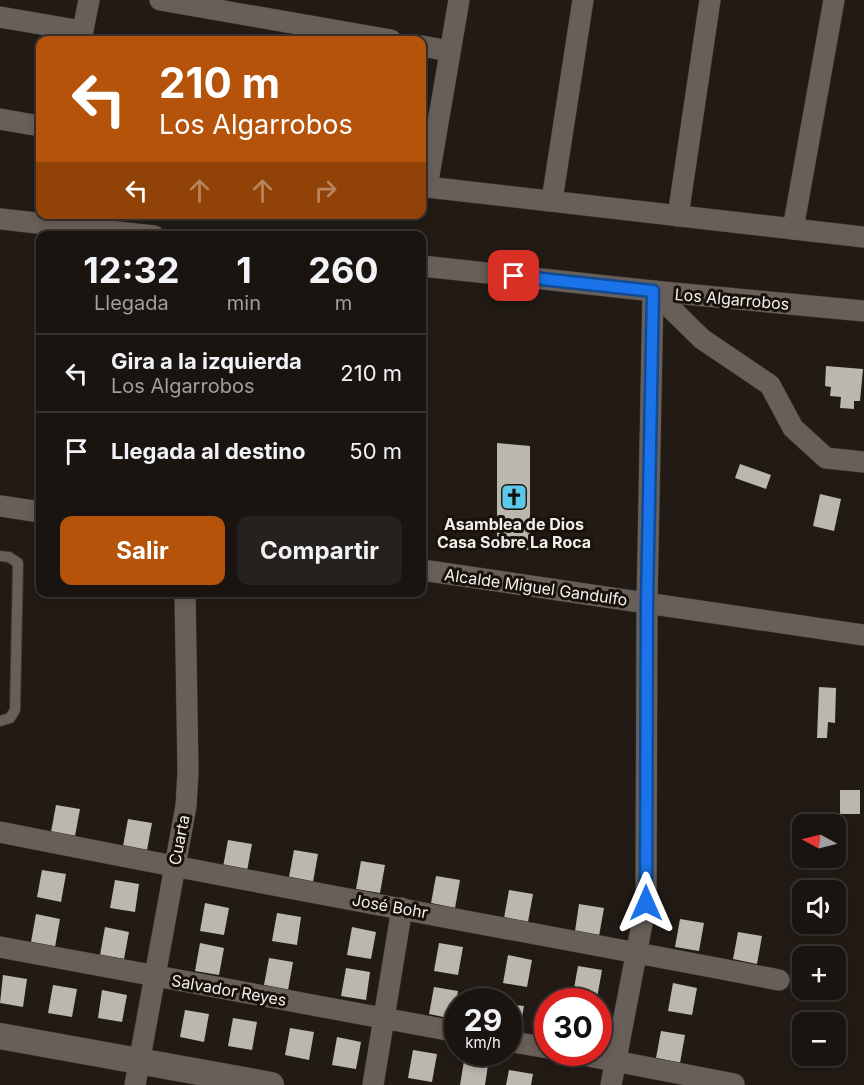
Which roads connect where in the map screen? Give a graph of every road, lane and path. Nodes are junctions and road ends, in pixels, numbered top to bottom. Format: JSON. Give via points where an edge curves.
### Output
{"nodes":[{"id":1,"x":89,"y":0,"type":"edge"},
{"id":2,"x":160,"y":0,"type":"edge"},
{"id":3,"x":459,"y":0,"type":"edge"},
{"id":4,"x":583,"y":0,"type":"edge"},
{"id":5,"x":710,"y":0,"type":"edge"},
{"id":6,"x":834,"y":0,"type":"edge"},
{"id":7,"x":0,"y":17,"type":"edge"},
{"id":8,"x":82,"y":36,"type":"edge"},
{"id":9,"x":368,"y":36,"type":"edge"},
{"id":10,"x":426,"y":47,"type":"edge"},
{"id":11,"x":449,"y":51,"type":"junction"},
{"id":12,"x":0,"y":119,"type":"edge"},
{"id":13,"x":36,"y":125,"type":"edge"},
{"id":14,"x":552,"y":200,"type":"junction"},
{"id":15,"x":678,"y":216,"type":"junction"},
{"id":16,"x":0,"y":219,"type":"edge"},
{"id":17,"x":54,"y":219,"type":"edge"},
{"id":18,"x":793,"y":229,"type":"junction"},
{"id":19,"x":125,"y":231,"type":"edge"},
{"id":20,"x":864,"y":237,"type":"edge"},
{"id":21,"x":426,"y":266,"type":"edge"},
{"id":22,"x":653,"y":291,"type":"junction"},
{"id":23,"x":864,"y":311,"type":"edge"},
{"id":24,"x":864,"y":462,"type":"edge"},
{"id":25,"x":0,"y":506,"type":"edge"},
{"id":26,"x":36,"y":511,"type":"edge"},
{"id":27,"x":0,"y":556,"type":"edge"},
{"id":28,"x":426,"y":571,"type":"edge"},
{"id":29,"x":184,"y":597,"type":"edge"},
{"id":30,"x":647,"y":603,"type":"junction"},
{"id":31,"x":864,"y":635,"type":"edge"},
{"id":32,"x":0,"y":721,"type":"edge"},
{"id":33,"x":0,"y":832,"type":"edge"},
{"id":34,"x":174,"y":867,"type":"junction"},
{"id":35,"x":402,"y":908,"type":"junction"},
{"id":36,"x":0,"y":947,"type":"edge"},
{"id":37,"x":636,"y":952,"type":"junction"},
{"id":38,"x":154,"y":976,"type":"junction"},
{"id":39,"x":779,"y":980,"type":"dead end"},
{"id":40,"x":384,"y":1018,"type":"junction"},
{"id":41,"x":444,"y":1029,"type":"edge"},
{"id":42,"x":0,"y":1036,"type":"edge"},
{"id":43,"x":612,"y":1060,"type":"edge"},
{"id":44,"x":615,"y":1061,"type":"junction"},
{"id":45,"x":137,"y":1073,"type":"edge"},
{"id":46,"x":734,"y":1084,"type":"edge"},
{"id":47,"x":271,"y":1085,"type":"edge"},
{"id":48,"x":373,"y":1085,"type":"edge"},
{"id":49,"x":611,"y":1085,"type":"edge"}],
"edges":[{"from":1,"to":8,"type":"street"},
{"from":2,"to":9,"type":"street"},
{"from":3,"to":11,"type":"street"},
{"from":4,"to":14,"type":"street"},
{"from":5,"to":15,"type":"street"},
{"from":6,"to":18,"type":"street"},
{"from":7,"to":8,"type":"street"},
{"from":10,"to":11,"type":"street"},
{"from":11,"to":14,"type":"street","via":[[427,187]]},
{"from":12,"to":13,"type":"street"},
{"from":14,"to":15,"type":"street"},
{"from":15,"to":18,"type":"street"},
{"from":16,"to":17,"type":"street"},
{"from":17,"to":19,"type":"street"},
{"from":18,"to":20,"type":"street"},
{"from":21,"to":22,"type":"street","name":"Los Algarrobos"},
{"from":22,"to":23,"type":"street","name":"Los Algarrobos"},
{"from":22,"to":24,"type":"street","via":[[702,339],[770,385],[793,428],[826,458]]},
{"from":22,"to":30,"type":"street"},
{"from":25,"to":26,"type":"street"},
{"from":27,"to":32,"type":"lane","via":[[18,563],[15,710],[10,718]]},
{"from":28,"to":30,"type":"street","name":"Alcalde Miguel Gandulfo"},
{"from":29,"to":34,"type":"street","name":"Cuarta","via":[[188,772]]},
{"from":30,"to":31,"type":"street","name":"Alcalde Miguel Gandulfo"},
{"from":30,"to":37,"type":"street","via":[[646,903]]},
{"from":33,"to":34,"type":"street","name":"José Bohr"},
{"from":34,"to":35,"type":"street","name":"José Bohr"},
{"from":34,"to":38,"type":"street","name":"Cuarta"},
{"from":35,"to":37,"type":"street","name":"José Bohr"},
{"from":35,"to":40,"type":"street"},
{"from":36,"to":38,"type":"street","name":"Salvador Reyes"},
{"from":37,"to":39,"type":"street","name":"José Bohr"},
{"from":37,"to":44,"type":"street"},
{"from":38,"to":40,"type":"street","name":"Salvador Reyes"},
{"from":38,"to":45,"type":"street","name":"Cuarta"},
{"from":40,"to":41,"type":"street","name":"Salvador Reyes"},
{"from":40,"to":48,"type":"street"},
{"from":42,"to":45,"type":"street"},
{"from":43,"to":44,"type":"street"},
{"from":44,"to":46,"type":"street"},
{"from":44,"to":49,"type":"street"},
{"from":45,"to":47,"type":"street"}]}
